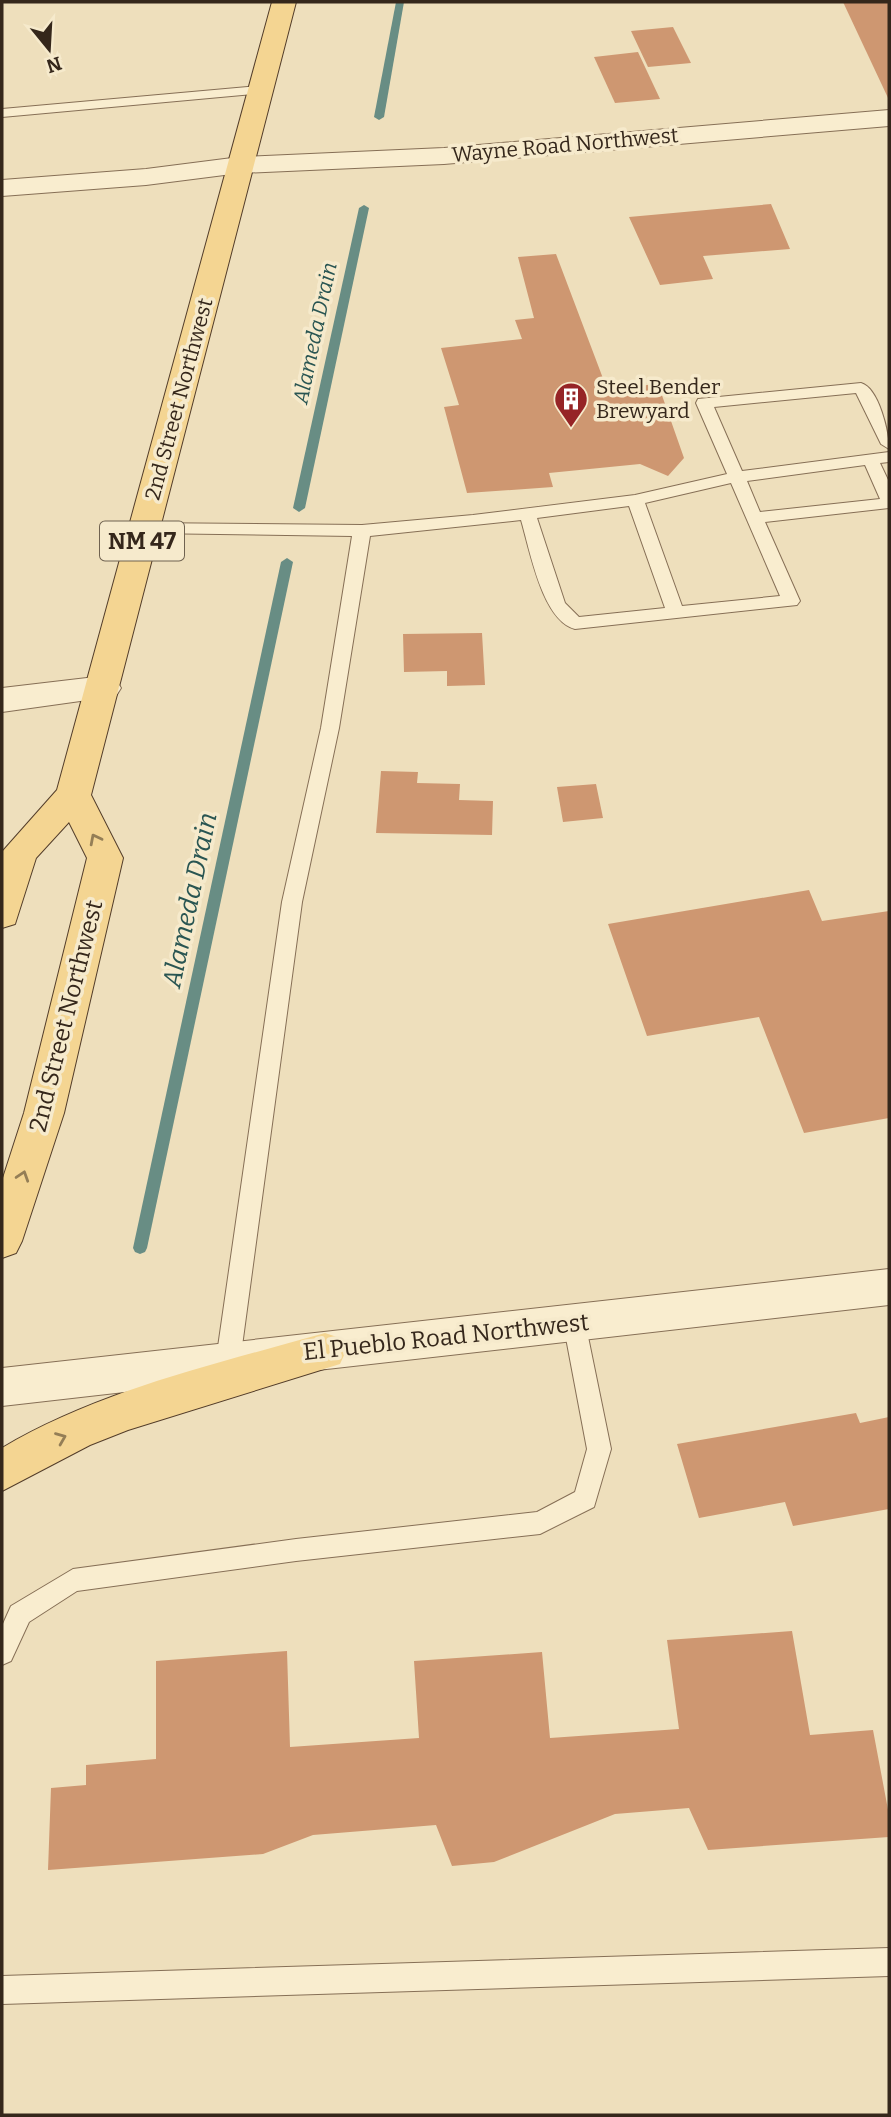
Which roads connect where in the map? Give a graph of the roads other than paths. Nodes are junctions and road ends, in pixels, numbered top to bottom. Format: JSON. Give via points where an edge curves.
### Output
{"nodes":[{"id":1,"x":284,"y":2,"type":"edge"},
{"id":2,"x":260,"y":90,"type":"junction"},
{"id":3,"x":2,"y":113,"type":"edge"},
{"id":4,"x":889,"y":118,"type":"edge"},
{"id":5,"x":240,"y":165,"type":"junction"},
{"id":6,"x":2,"y":188,"type":"edge"},
{"id":7,"x":889,"y":444,"type":"edge"},
{"id":8,"x":889,"y":457,"type":"edge"},
{"id":9,"x":870,"y":459,"type":"junction"},
{"id":10,"x":736,"y":477,"type":"junction"},
{"id":11,"x":635,"y":500,"type":"junction"},
{"id":12,"x":889,"y":501,"type":"edge"},
{"id":13,"x":527,"y":513,"type":"junction"},
{"id":14,"x":754,"y":518,"type":"junction"},
{"id":15,"x":146,"y":527,"type":"junction"},
{"id":16,"x":362,"y":531,"type":"junction"},
{"id":17,"x":676,"y":613,"type":"junction"},
{"id":18,"x":104,"y":688,"type":"junction"},
{"id":19,"x":2,"y":700,"type":"edge"},
{"id":20,"x":74,"y":795,"type":"junction"},
{"id":21,"x":2,"y":914,"type":"edge"},
{"id":22,"x":2,"y":1241,"type":"edge"},
{"id":23,"x":889,"y":1287,"type":"edge"},
{"id":24,"x":574,"y":1322,"type":"junction"},
{"id":25,"x":326,"y":1350,"type":"junction"},
{"id":26,"x":228,"y":1361,"type":"junction"},
{"id":27,"x":2,"y":1387,"type":"edge"},
{"id":28,"x":2,"y":1471,"type":"edge"},
{"id":29,"x":2,"y":1653,"type":"edge"},
{"id":30,"x":889,"y":1962,"type":"edge"},
{"id":31,"x":2,"y":1990,"type":"edge"}],
"edges":[{"from":1,"to":2,"type":"main road","name":"2nd Street Northwest","number":"NM 47"},
{"from":2,"to":3,"type":"lane"},
{"from":2,"to":5,"type":"main road","name":"2nd Street Northwest","number":"NM 47"},
{"from":4,"to":5,"type":"street","name":"Wayne Road Northwest","via":[[444,156]]},
{"from":5,"to":6,"type":"street","name":"Wayne Road Northwest"},
{"from":5,"to":15,"type":"main road","name":"2nd Street Northwest","number":"NM 47"},
{"from":7,"to":10,"type":"lane","via":[[861,388],[704,404]]},
{"from":8,"to":9,"type":"lane"},
{"from":9,"to":10,"type":"lane"},
{"from":9,"to":12,"type":"lane"},
{"from":10,"to":11,"type":"lane"},
{"from":10,"to":14,"type":"lane"},
{"from":11,"to":13,"type":"lane"},
{"from":11,"to":17,"type":"lane"},
{"from":12,"to":14,"type":"lane"},
{"from":13,"to":16,"type":"lane"},
{"from":13,"to":17,"type":"lane","via":[[556,606],[575,623]]},
{"from":14,"to":17,"type":"lane","via":[[790,601]]},
{"from":15,"to":16,"type":"lane"},
{"from":15,"to":18,"type":"main road","name":"2nd Street Northwest","number":"NM 47"},
{"from":16,"to":26,"type":"lane","via":[[330,728],[292,902]]},
{"from":18,"to":19,"type":"street"},
{"from":18,"to":20,"type":"main road","name":"2nd Street Northwest","number":"NM 47"},
{"from":20,"to":21,"type":"main road","name":"2nd Street Northwest","number":"NM 47","via":[[19,853]]},
{"from":22,"to":20,"type":"main road","name":"2nd Street Northwest","one_way":true,"via":[[44,1114],[105,858]]},
{"from":23,"to":24,"type":"street","name":"El Pueblo Road Northwest"},
{"from":24,"to":25,"type":"street","name":"El Pueblo Road Northwest"},
{"from":24,"to":29,"type":"lane","via":[[599,1449],[585,1499],[540,1523],[73,1580],[20,1615]]},
{"from":25,"to":26,"type":"street","name":"El Pueblo Road Northwest"},
{"from":28,"to":25,"type":"main road","one_way":true,"via":[[54,1441],[164,1399]]},
{"from":26,"to":27,"type":"street","name":"El Pueblo Road Northwest"},
{"from":30,"to":31,"type":"lane"}]}
